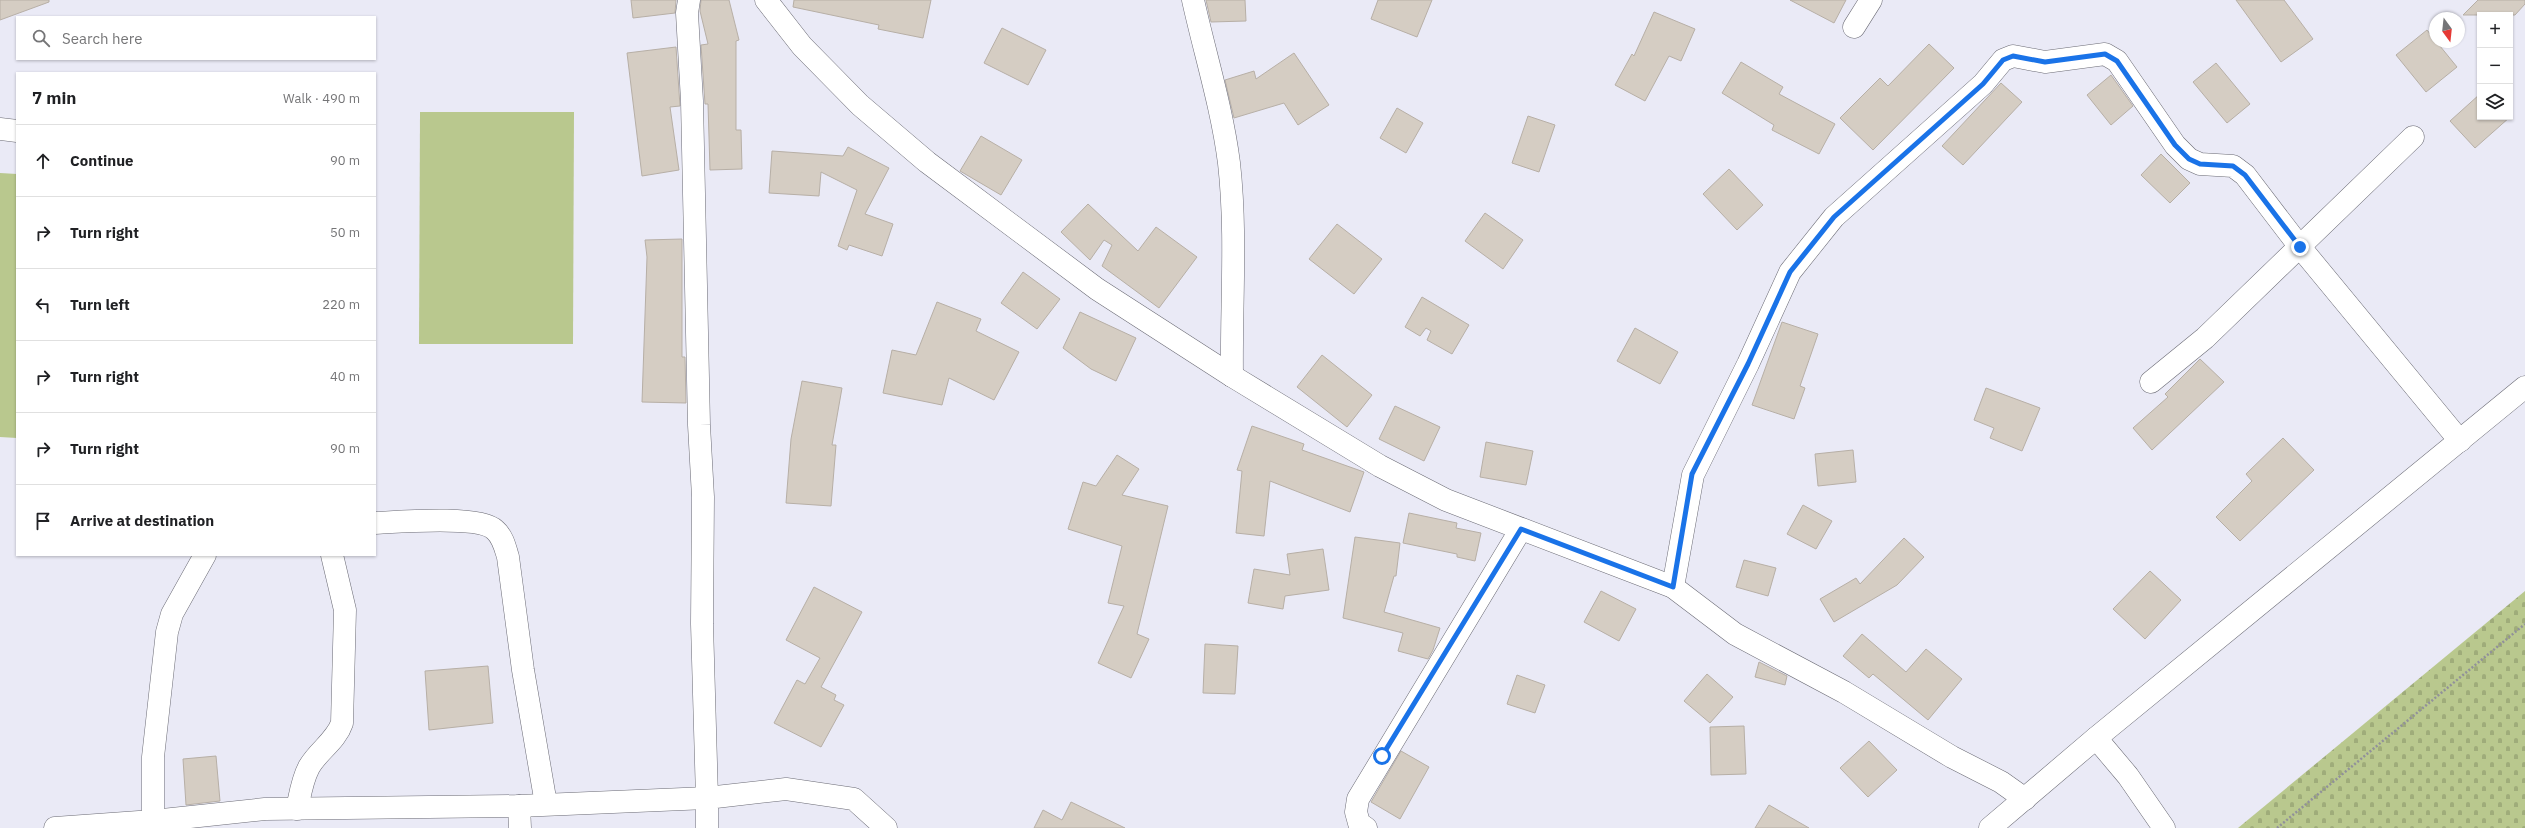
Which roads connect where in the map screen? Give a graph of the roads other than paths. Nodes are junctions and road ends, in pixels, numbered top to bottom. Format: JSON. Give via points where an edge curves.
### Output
{"nodes":[{"id":1,"x":689,"y":0,"type":"edge"},
{"id":2,"x":766,"y":0,"type":"edge"},
{"id":3,"x":1193,"y":0,"type":"edge"},
{"id":4,"x":1871,"y":0,"type":"edge"},
{"id":5,"x":1854,"y":27,"type":"dead end"},
{"id":6,"x":0,"y":129,"type":"edge"},
{"id":7,"x":16,"y":131,"type":"edge"},
{"id":8,"x":2413,"y":137,"type":"dead end"},
{"id":9,"x":2300,"y":247,"type":"junction"},
{"id":10,"x":1232,"y":376,"type":"junction"},
{"id":11,"x":2151,"y":382,"type":"dead end"},
{"id":12,"x":2525,"y":387,"type":"edge"},
{"id":13,"x":2460,"y":441,"type":"junction"},
{"id":14,"x":376,"y":523,"type":"edge"},
{"id":15,"x":1521,"y":529,"type":"junction"},
{"id":16,"x":204,"y":556,"type":"edge"},
{"id":17,"x":332,"y":556,"type":"edge"},
{"id":18,"x":1673,"y":587,"type":"junction"},
{"id":19,"x":2096,"y":738,"type":"junction"},
{"id":20,"x":707,"y":798,"type":"junction"},
{"id":21,"x":2024,"y":799,"type":"junction"},
{"id":22,"x":546,"y":804,"type":"junction"},
{"id":23,"x":519,"y":806,"type":"junction"},
{"id":24,"x":298,"y":809,"type":"junction"},
{"id":25,"x":153,"y":825,"type":"edge"},
{"id":26,"x":55,"y":828,"type":"edge"},
{"id":27,"x":520,"y":828,"type":"edge"},
{"id":28,"x":707,"y":828,"type":"edge"},
{"id":29,"x":884,"y":828,"type":"edge"},
{"id":30,"x":1366,"y":828,"type":"edge"},
{"id":31,"x":1990,"y":828,"type":"edge"},
{"id":32,"x":2164,"y":828,"type":"edge"}],
"edges":[{"from":1,"to":20,"type":"street","via":[[687,13],[692,101],[703,497],[702,624]]},
{"from":2,"to":10,"type":"street","via":[[802,46],[860,105],[927,162],[1097,289]]},
{"from":3,"to":10,"type":"street","via":[[1217,99],[1229,163],[1232,208]]},
{"from":4,"to":5,"type":"street"},
{"from":6,"to":7,"type":"street"},
{"from":8,"to":9,"type":"street"},
{"from":9,"to":11,"type":"street","via":[[2205,338]]},
{"from":9,"to":13,"type":"street"},
{"from":9,"to":18,"type":"street","via":[[2245,175],[2233,166],[2200,164],[2189,159],[2175,145],[2117,61],[2105,54],[2045,62],[2013,56],[2003,60],[1983,84],[1834,217],[1790,272],[1748,364],[1692,474]]},
{"from":10,"to":15,"type":"street","via":[[1380,466],[1446,500]]},
{"from":12,"to":13,"type":"street"},
{"from":13,"to":19,"type":"street"},
{"from":14,"to":22,"type":"street","via":[[480,523],[494,529],[503,540],[508,557],[523,670]]},
{"from":15,"to":18,"type":"street"},
{"from":15,"to":30,"type":"street","via":[[1358,799],[1356,812],[1359,823]]},
{"from":16,"to":25,"type":"street","via":[[172,614],[167,632],[153,757]]},
{"from":17,"to":24,"type":"street","via":[[345,610],[342,723],[336,736],[309,766],[304,777]]},
{"from":18,"to":21,"type":"street","via":[[1735,634],[1844,692],[1946,753],[2001,782]]},
{"from":19,"to":21,"type":"street"},
{"from":19,"to":32,"type":"street","via":[[2128,776]]},
{"from":20,"to":22,"type":"street"},
{"from":20,"to":28,"type":"street"},
{"from":20,"to":29,"type":"street","via":[[786,789],[854,799]]},
{"from":21,"to":31,"type":"street"},
{"from":22,"to":23,"type":"street"},
{"from":23,"to":24,"type":"street"},
{"from":23,"to":27,"type":"street"},
{"from":24,"to":25,"type":"street","via":[[226,811]]},
{"from":25,"to":26,"type":"street"}]}
